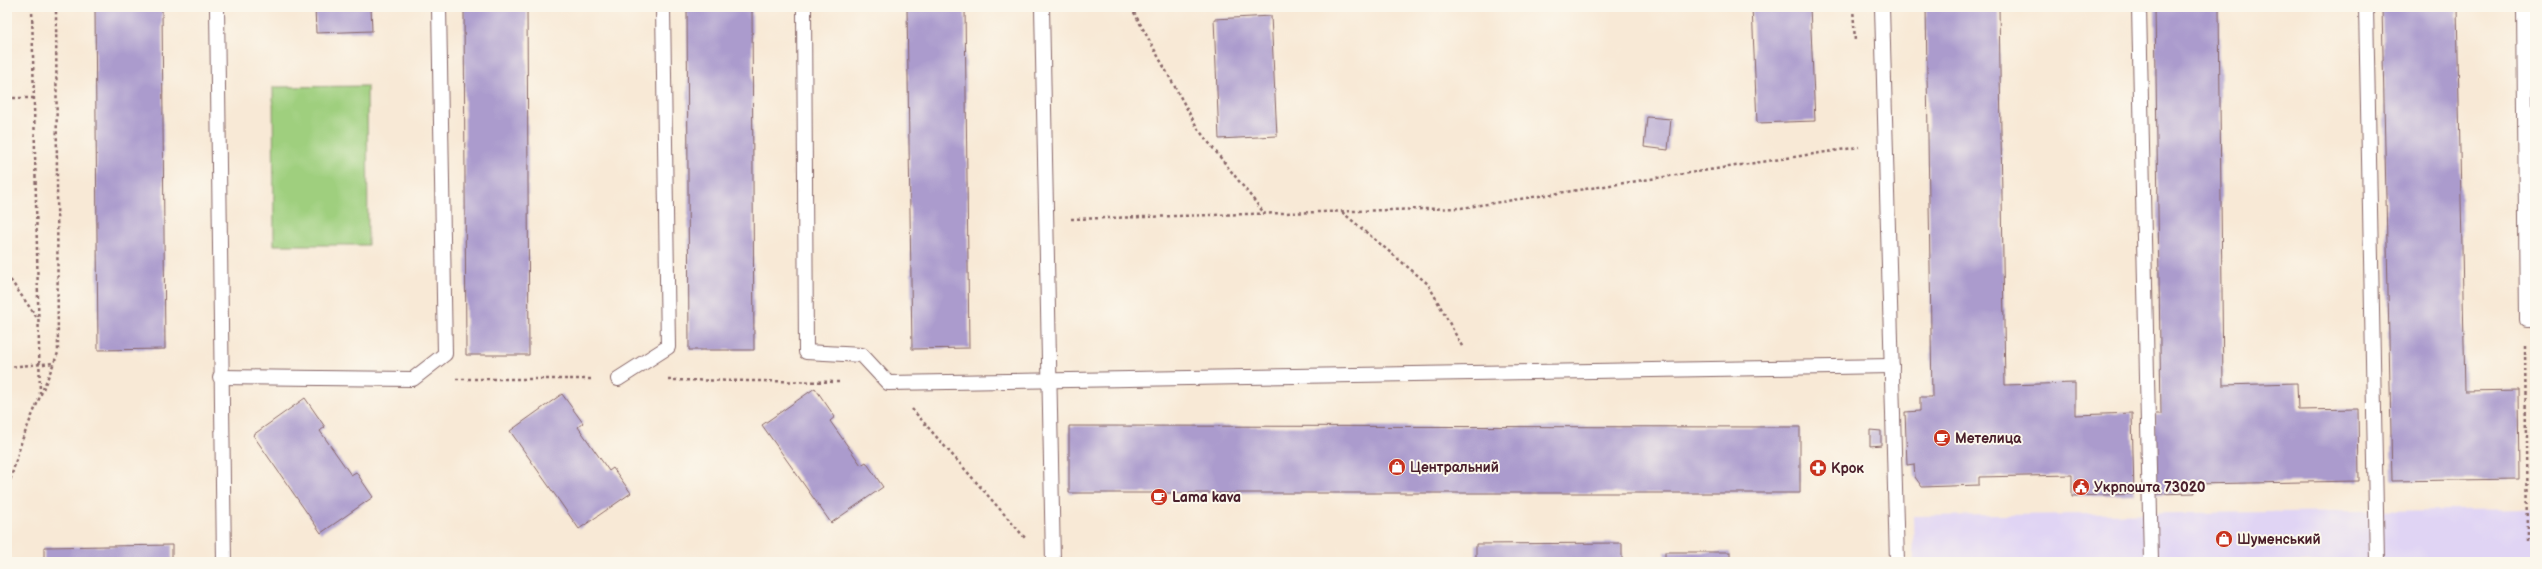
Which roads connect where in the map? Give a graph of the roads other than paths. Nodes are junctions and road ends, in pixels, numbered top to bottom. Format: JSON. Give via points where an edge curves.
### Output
{"nodes":[{"id":1,"x":217,"y":7,"type":"edge"},
{"id":2,"x":439,"y":7,"type":"edge"},
{"id":3,"x":663,"y":7,"type":"edge"},
{"id":4,"x":804,"y":7,"type":"edge"},
{"id":5,"x":1042,"y":7,"type":"edge"},
{"id":6,"x":1882,"y":7,"type":"edge"},
{"id":7,"x":2139,"y":7,"type":"edge"},
{"id":8,"x":2366,"y":7,"type":"edge"},
{"id":9,"x":2524,"y":7,"type":"edge"},
{"id":10,"x":2535,"y":320,"type":"edge"},
{"id":11,"x":1892,"y":366,"type":"junction"},
{"id":12,"x":220,"y":377,"type":"junction"},
{"id":13,"x":618,"y":379,"type":"dead end"},
{"id":14,"x":1049,"y":380,"type":"junction"},
{"id":15,"x":224,"y":562,"type":"edge"},
{"id":16,"x":1053,"y":562,"type":"edge"},
{"id":17,"x":1896,"y":562,"type":"edge"},
{"id":18,"x":2151,"y":562,"type":"edge"},
{"id":19,"x":2377,"y":562,"type":"edge"}],
"edges":[{"from":1,"to":12,"type":"lane"},
{"from":2,"to":12,"type":"lane","via":[[445,354],[413,379]]},
{"from":3,"to":13,"type":"lane","via":[[668,347]]},
{"from":4,"to":14,"type":"lane","via":[[806,352],[862,355],[888,383]]},
{"from":5,"to":14,"type":"lane"},
{"from":6,"to":11,"type":"lane"},
{"from":7,"to":18,"type":"lane"},
{"from":8,"to":19,"type":"lane"},
{"from":9,"to":10,"type":"lane","via":[[2527,320]]},
{"from":11,"to":14,"type":"lane"},
{"from":11,"to":17,"type":"lane"},
{"from":12,"to":15,"type":"lane"},
{"from":14,"to":16,"type":"lane"}]}
